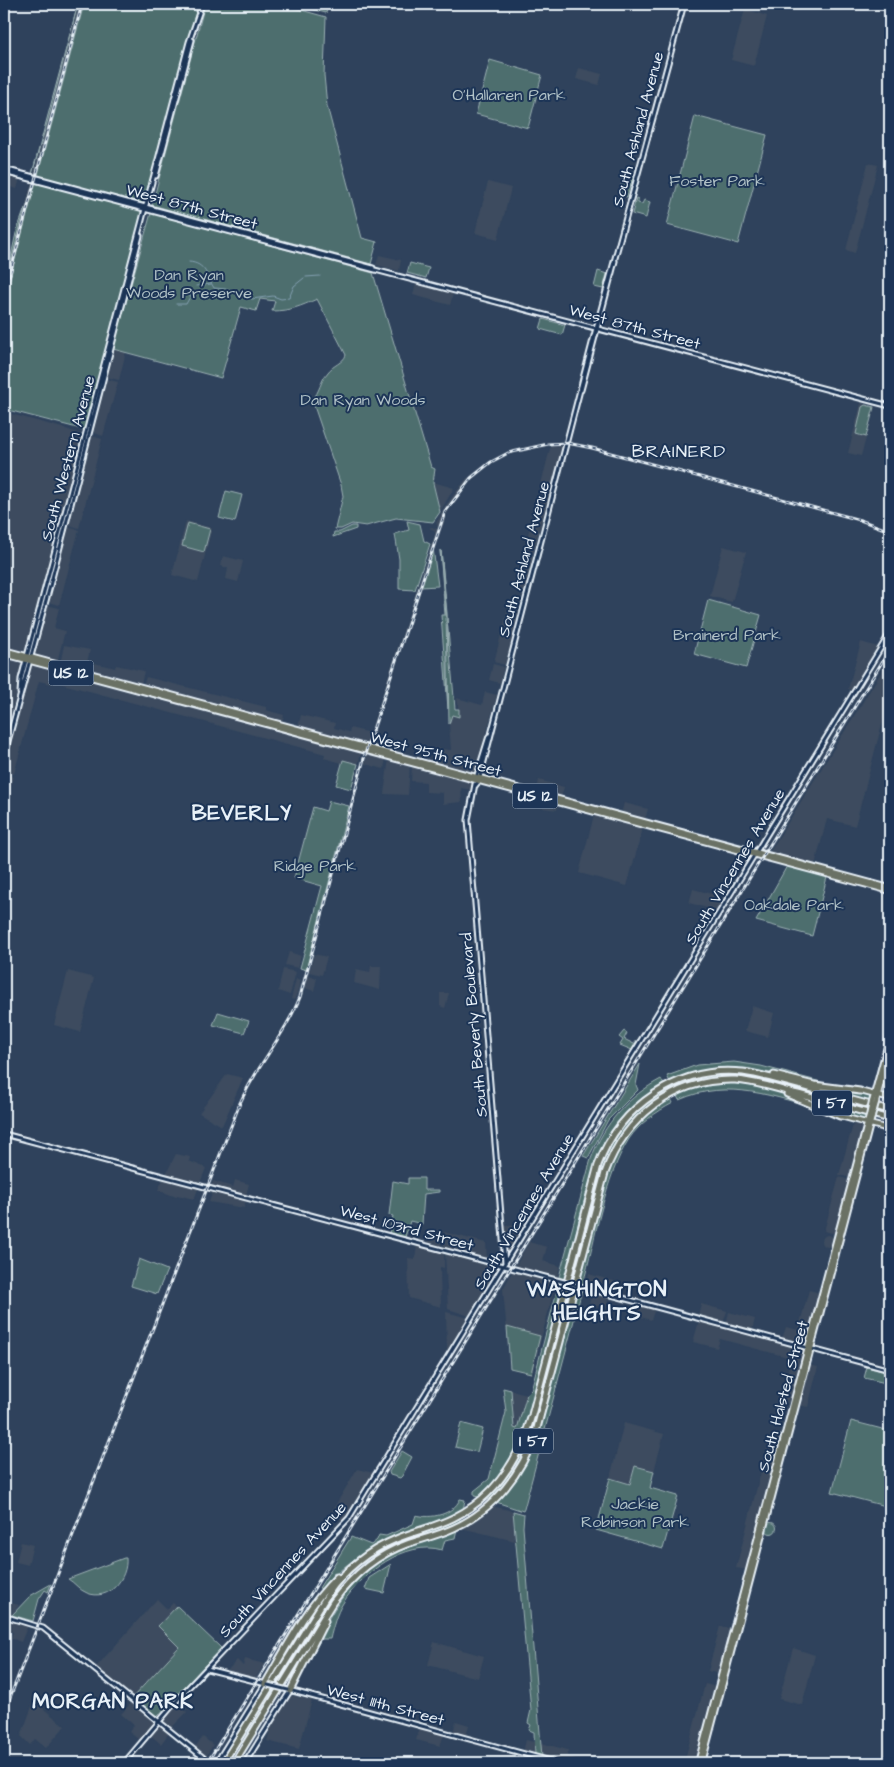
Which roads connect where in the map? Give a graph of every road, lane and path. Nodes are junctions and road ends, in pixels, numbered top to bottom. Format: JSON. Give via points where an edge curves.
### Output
{"nodes":[{"id":1,"x":202,"y":4,"type":"edge"},
{"id":2,"x":684,"y":4,"type":"edge"},
{"id":3,"x":4,"y":171,"type":"edge"},
{"id":4,"x":147,"y":208,"type":"junction"},
{"id":5,"x":141,"y":230,"type":"junction"},
{"id":6,"x":597,"y":329,"type":"junction"},
{"id":7,"x":890,"y":406,"type":"edge"},
{"id":8,"x":76,"y":471,"type":"junction"},
{"id":9,"x":75,"y":490,"type":"junction"},
{"id":10,"x":890,"y":633,"type":"edge"},
{"id":11,"x":4,"y":650,"type":"edge"},
{"id":12,"x":4,"y":654,"type":"edge"},
{"id":13,"x":29,"y":659,"type":"junction"},
{"id":14,"x":4,"y":756,"type":"edge"},
{"id":15,"x":477,"y":779,"type":"junction"},
{"id":16,"x":476,"y":786,"type":"joint"},
{"id":17,"x":755,"y":853,"type":"junction"},
{"id":18,"x":890,"y":890,"type":"edge"},
{"id":19,"x":890,"y":1035,"type":"edge"},
{"id":20,"x":890,"y":1047,"type":"edge"},
{"id":21,"x":743,"y":1072,"type":"junction"},
{"id":22,"x":773,"y":1087,"type":"junction"},
{"id":23,"x":860,"y":1091,"type":"joint"},
{"id":24,"x":876,"y":1095,"type":"junction"},
{"id":25,"x":890,"y":1099,"type":"edge"},
{"id":26,"x":890,"y":1110,"type":"edge"},
{"id":27,"x":840,"y":1116,"type":"joint"},
{"id":28,"x":890,"y":1119,"type":"edge"},
{"id":29,"x":868,"y":1123,"type":"junction"},
{"id":30,"x":888,"y":1128,"type":"edge"},
{"id":31,"x":4,"y":1134,"type":"edge"},
{"id":32,"x":505,"y":1265,"type":"junction"},
{"id":33,"x":809,"y":1348,"type":"junction"},
{"id":34,"x":890,"y":1370,"type":"edge"},
{"id":35,"x":348,"y":1570,"type":"junction"},
{"id":36,"x":360,"y":1571,"type":"junction"},
{"id":37,"x":4,"y":1616,"type":"edge"},
{"id":38,"x":206,"y":1668,"type":"junction"},
{"id":39,"x":266,"y":1684,"type":"junction"},
{"id":40,"x":289,"y":1690,"type":"junction"},
{"id":41,"x":158,"y":1722,"type":"junction"},
{"id":42,"x":124,"y":1763,"type":"edge"},
{"id":43,"x":210,"y":1763,"type":"edge"},
{"id":44,"x":216,"y":1763,"type":"edge"},
{"id":45,"x":223,"y":1763,"type":"edge"},
{"id":46,"x":234,"y":1763,"type":"edge"},
{"id":47,"x":245,"y":1763,"type":"edge"},
{"id":48,"x":558,"y":1763,"type":"edge"},
{"id":49,"x":700,"y":1763,"type":"edge"}],
"edges":[{"from":1,"to":4,"type":"main road","name":"South Western Avenue"},
{"from":2,"to":6,"type":"main road","name":"South Ashland Avenue"},
{"from":3,"to":4,"type":"main road","name":"West 87th Street"},
{"from":4,"to":5,"type":"main road","name":"South Western Avenue"},
{"from":4,"to":6,"type":"main road","name":"West 87th Street"},
{"from":5,"to":8,"type":"main road","name":"South Western Avenue"},
{"from":5,"to":9,"type":"main road","name":"South Western Avenue"},
{"from":6,"to":7,"type":"main road","name":"West 87th Street"},
{"from":6,"to":15,"type":"main road","name":"South Ashland Avenue"},
{"from":8,"to":9,"type":"main road"},
{"from":8,"to":13,"type":"main road","name":"South Western Avenue"},
{"from":9,"to":13,"type":"main road","name":"South Western Avenue"},
{"from":10,"to":17,"type":"main road","name":"South Vincennes Avenue"},
{"from":11,"to":13,"type":"main road","name":"West 95th Street","number":"US 12"},
{"from":12,"to":13,"type":"main road","name":"West 95th Street","number":"US 12"},
{"from":13,"to":14,"type":"main road","name":"South Western Avenue"},
{"from":13,"to":15,"type":"main road","name":"West 95th Street","number":"US 12"},
{"from":15,"to":16,"type":"main road","name":"South Ashland Avenue"},
{"from":15,"to":17,"type":"main road","name":"West 95th Street","number":"US 12"},
{"from":16,"to":32,"type":"main road","name":"South Beverly Boulevard","via":[[468,820]]},
{"from":17,"to":18,"type":"main road","name":"West 95th Street","number":"US 12"},
{"from":17,"to":32,"type":"main road","name":"South Vincennes Avenue"},
{"from":19,"to":24,"type":"main road","name":"South Halsted Street"},
{"from":20,"to":24,"type":"main road","name":"South Halsted Street"},
{"from":21,"to":23,"type":"highway","via":[[753,1071],[814,1085]]},
{"from":21,"to":26,"type":"highway","number":"I 57"},
{"from":21,"to":35,"type":"highway","number":"I 57","via":[[709,1073],[668,1086],[636,1108],[611,1137],[594,1178],[526,1433],[513,1463],[501,1480],[460,1515],[386,1543]]},
{"from":22,"to":27,"type":"highway"},
{"from":22,"to":28,"type":"highway","number":"I 57"},
{"from":22,"to":36,"type":"highway","number":"I 57","via":[[733,1080],[704,1083],[661,1100],[634,1122],[619,1142],[605,1173],[536,1432],[518,1472],[496,1498],[476,1514],[445,1532],[393,1550]]},
{"from":23,"to":24,"type":"main road"},
{"from":24,"to":25,"type":"main road"},
{"from":24,"to":29,"type":"main road","name":"South Halsted Street","bridge":true},
{"from":27,"to":29,"type":"main road"},
{"from":29,"to":30,"type":"main road"},
{"from":29,"to":33,"type":"main road","name":"South Halsted Street"},
{"from":31,"to":32,"type":"main road","name":"West 103rd Street"},
{"from":32,"to":33,"type":"main road","name":"West 103rd Street","bridge":true},
{"from":32,"to":38,"type":"main road","name":"South Vincennes Avenue","via":[[350,1518]]},
{"from":33,"to":34,"type":"main road","name":"West 103rd Street"},
{"from":33,"to":49,"type":"main road","name":"South Halsted Street"},
{"from":35,"to":39,"type":"highway","via":[[326,1588]]},
{"from":35,"to":45,"type":"highway","number":"I 57","via":[[328,1594]]},
{"from":36,"to":40,"type":"highway","via":[[332,1609]]},
{"from":36,"to":46,"type":"highway","number":"I 57","via":[[333,1602]]},
{"from":37,"to":41,"type":"main road","via":[[40,1627]]},
{"from":38,"to":39,"type":"main road","name":"West 111th Street"},
{"from":38,"to":41,"type":"main road","name":"South Vincennes Avenue"},
{"from":39,"to":40,"type":"main road","name":"West 111th Street","bridge":true},
{"from":39,"to":44,"type":"main road"},
{"from":40,"to":47,"type":"main road"},
{"from":40,"to":48,"type":"main road","name":"West 111th Street"},
{"from":41,"to":42,"type":"main road","name":"South Vincennes Avenue"},
{"from":41,"to":43,"type":"main road"}]}
